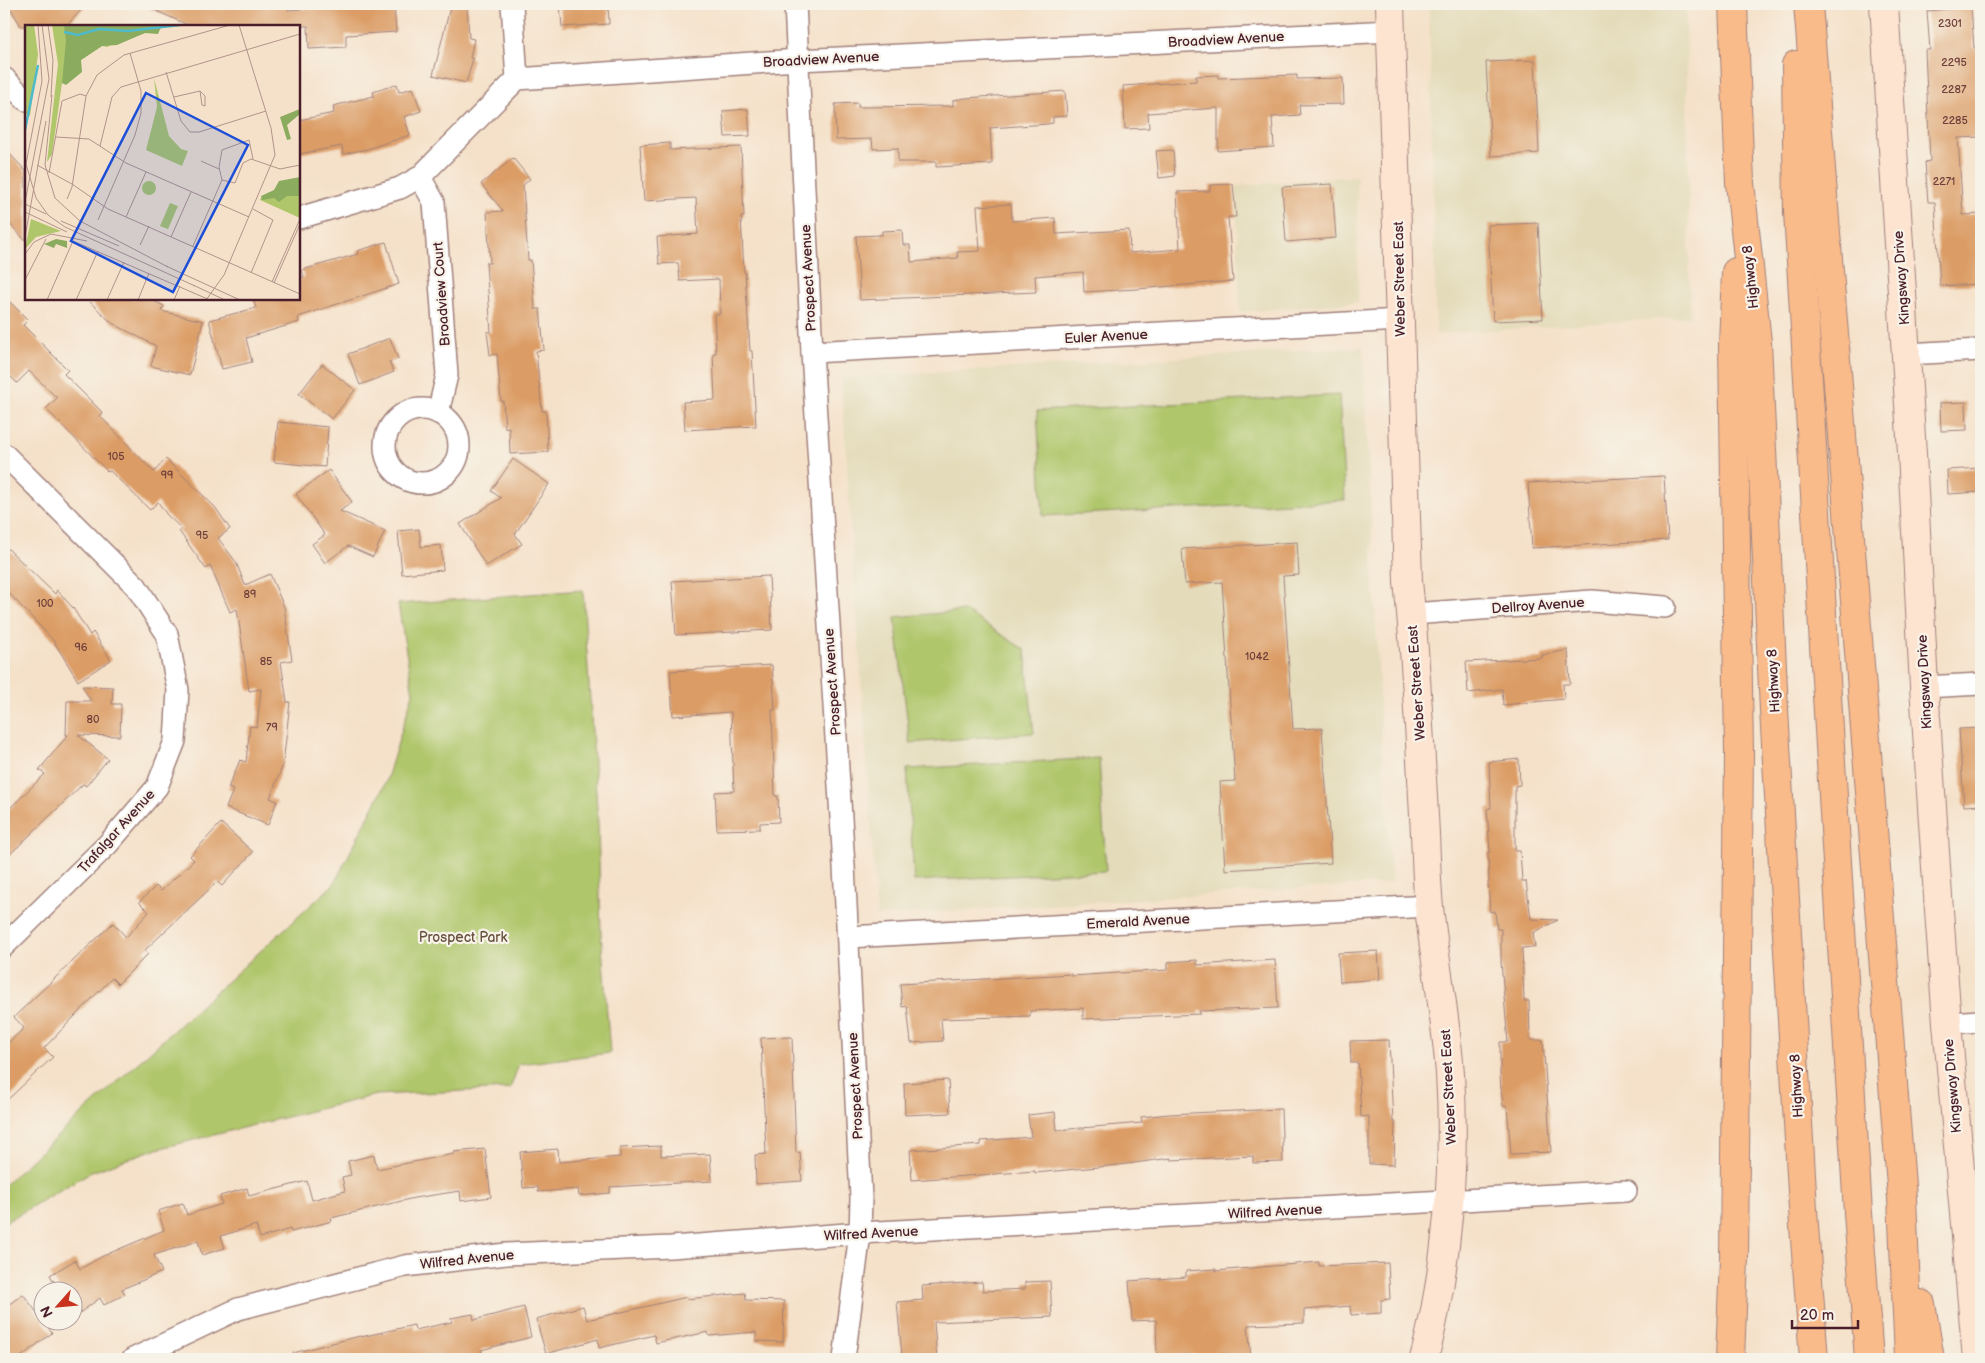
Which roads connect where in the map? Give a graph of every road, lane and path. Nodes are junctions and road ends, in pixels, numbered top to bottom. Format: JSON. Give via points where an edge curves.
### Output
{"nodes":[{"id":1,"x":512,"y":4,"type":"edge"},
{"id":2,"x":795,"y":4,"type":"edge"},
{"id":3,"x":1390,"y":4,"type":"edge"},
{"id":4,"x":1732,"y":4,"type":"edge"},
{"id":5,"x":1795,"y":4,"type":"edge"},
{"id":6,"x":1808,"y":4,"type":"edge"},
{"id":7,"x":1884,"y":4,"type":"edge"},
{"id":8,"x":1392,"y":31,"type":"junction"},
{"id":9,"x":798,"y":60,"type":"junction"},
{"id":10,"x":4,"y":78,"type":"edge"},
{"id":11,"x":517,"y":79,"type":"junction"},
{"id":12,"x":25,"y":99,"type":"edge"},
{"id":13,"x":420,"y":178,"type":"junction"},
{"id":14,"x":1740,"y":183,"type":"junction"},
{"id":15,"x":300,"y":218,"type":"edge"},
{"id":16,"x":1400,"y":320,"type":"junction"},
{"id":17,"x":1981,"y":350,"type":"edge"},
{"id":18,"x":812,"y":352,"type":"junction"},
{"id":19,"x":1906,"y":354,"type":"junction"},
{"id":20,"x":438,"y":413,"type":"dead end"},
{"id":21,"x":4,"y":454,"type":"edge"},
{"id":22,"x":1665,"y":607,"type":"dead end"},
{"id":23,"x":1412,"y":614,"type":"junction"},
{"id":24,"x":1981,"y":684,"type":"edge"},
{"id":25,"x":1924,"y":687,"type":"junction"},
{"id":26,"x":1429,"y":906,"type":"junction"},
{"id":27,"x":848,"y":937,"type":"junction"},
{"id":28,"x":4,"y":946,"type":"edge"},
{"id":29,"x":1981,"y":1021,"type":"edge"},
{"id":30,"x":1947,"y":1023,"type":"junction"},
{"id":31,"x":1626,"y":1191,"type":"dead end"},
{"id":32,"x":1902,"y":1198,"type":"junction"},
{"id":33,"x":1448,"y":1201,"type":"junction"},
{"id":34,"x":860,"y":1233,"type":"junction"},
{"id":35,"x":1978,"y":1350,"type":"edge"},
{"id":36,"x":133,"y":1359,"type":"edge"},
{"id":37,"x":844,"y":1359,"type":"edge"},
{"id":38,"x":1424,"y":1359,"type":"edge"},
{"id":39,"x":1730,"y":1359,"type":"edge"},
{"id":40,"x":1814,"y":1359,"type":"edge"},
{"id":41,"x":1869,"y":1359,"type":"edge"},
{"id":42,"x":1909,"y":1359,"type":"edge"},
{"id":43,"x":1930,"y":1359,"type":"edge"}],
"edges":[{"from":1,"to":11,"type":"street"},
{"from":2,"to":9,"type":"street","name":"Prospect Avenue"},
{"from":3,"to":8,"type":"main road","name":"Weber Street East"},
{"from":4,"to":14,"type":"highway","name":"Highway 8"},
{"from":5,"to":41,"type":"highway","via":[[1799,222]]},
{"from":6,"to":32,"type":"highway"},
{"from":7,"to":19,"type":"main road","name":"Kingsway Drive"},
{"from":8,"to":9,"type":"street","name":"Broadview Avenue"},
{"from":8,"to":16,"type":"main road","name":"Weber Street East"},
{"from":9,"to":11,"type":"street","name":"Broadview Avenue"},
{"from":9,"to":18,"type":"street","name":"Prospect Avenue"},
{"from":10,"to":12,"type":"street"},
{"from":11,"to":13,"type":"street"},
{"from":13,"to":15,"type":"street","via":[[400,188]]},
{"from":13,"to":20,"type":"street","name":"Broadview Court","via":[[434,202],[435,212],[447,375]]},
{"from":14,"to":39,"type":"highway","via":[[1733,345],[1739,753]]},
{"from":14,"to":40,"type":"highway","name":"Highway 8","via":[[1757,342],[1775,720]]},
{"from":16,"to":18,"type":"street","name":"Euler Avenue"},
{"from":16,"to":23,"type":"main road","name":"Weber Street East","via":[[1408,581]]},
{"from":17,"to":19,"type":"street"},
{"from":18,"to":27,"type":"street","name":"Prospect Avenue"},
{"from":19,"to":25,"type":"main road","name":"Kingsway Drive"},
{"from":21,"to":28,"type":"street","name":"Trafalgar Avenue","via":[[136,586],[167,634],[178,690],[175,741],[157,787],[108,844]]},
{"from":22,"to":23,"type":"street","name":"Dellroy Avenue","via":[[1592,601]]},
{"from":23,"to":26,"type":"main road","name":"Weber Street East"},
{"from":24,"to":25,"type":"street"},
{"from":25,"to":30,"type":"main road","name":"Kingsway Drive"},
{"from":26,"to":27,"type":"street","name":"Emerald Avenue"},
{"from":26,"to":33,"type":"main road","name":"Weber Street East","via":[[1450,1075],[1452,1143]]},
{"from":27,"to":34,"type":"street","name":"Prospect Avenue"},
{"from":29,"to":30,"type":"street"},
{"from":30,"to":35,"type":"main road","name":"Kingsway Drive"},
{"from":31,"to":33,"type":"street","name":"Wilfred Avenue"},
{"from":32,"to":42,"type":"highway"},
{"from":32,"to":43,"type":"highway"},
{"from":33,"to":34,"type":"street","name":"Wilfred Avenue"},
{"from":33,"to":38,"type":"main road","name":"Weber Street East","via":[[1445,1247]]},
{"from":34,"to":36,"type":"street","name":"Wilfred Avenue","via":[[671,1247],[506,1254],[405,1266],[238,1309]]},
{"from":34,"to":37,"type":"street","name":"Prospect Avenue"}]}
